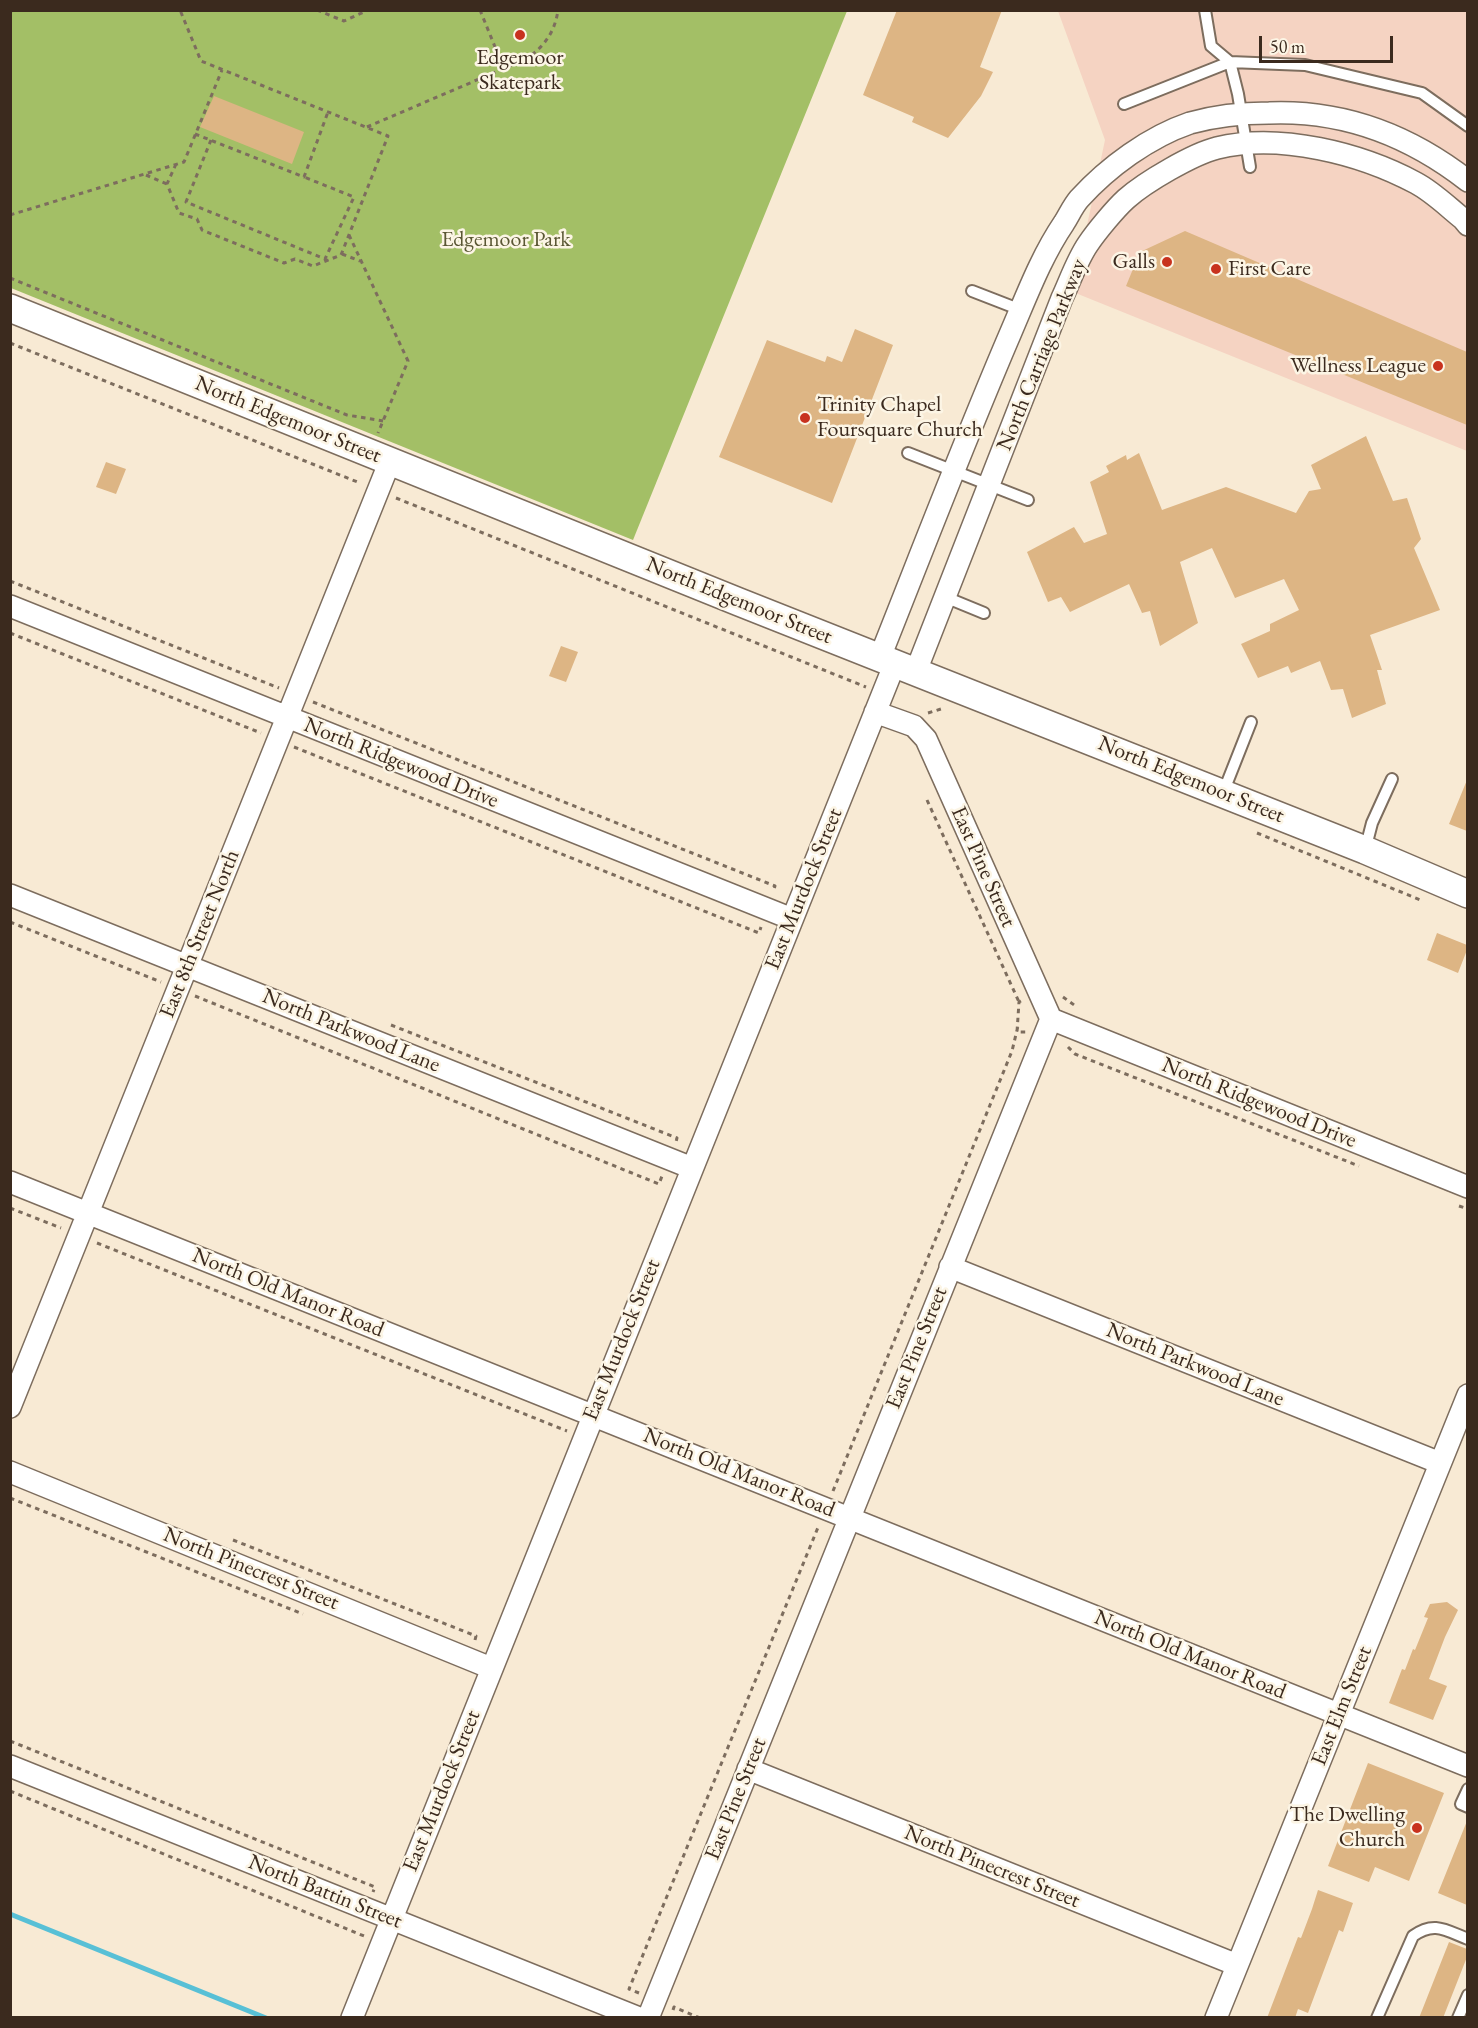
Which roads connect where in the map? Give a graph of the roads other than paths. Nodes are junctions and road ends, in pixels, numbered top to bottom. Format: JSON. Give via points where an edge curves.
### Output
{"nodes":[{"id":1,"x":1205,"y":10,"type":"edge"},
{"id":2,"x":1230,"y":62,"type":"junction"},
{"id":3,"x":1124,"y":104,"type":"dead end"},
{"id":4,"x":1241,"y":114,"type":"junction"},
{"id":5,"x":1467,"y":126,"type":"edge"},
{"id":6,"x":1246,"y":144,"type":"junction"},
{"id":7,"x":1250,"y":167,"type":"dead end"},
{"id":8,"x":1467,"y":181,"type":"edge"},
{"id":9,"x":1467,"y":225,"type":"edge"},
{"id":10,"x":972,"y":291,"type":"dead end"},
{"id":11,"x":10,"y":308,"type":"edge"},
{"id":12,"x":1021,"y":310,"type":"junction"},
{"id":13,"x":908,"y":453,"type":"dead end"},
{"id":14,"x":380,"y":457,"type":"junction"},
{"id":15,"x":955,"y":471,"type":"junction"},
{"id":16,"x":989,"y":485,"type":"junction"},
{"id":17,"x":1028,"y":500,"type":"dead end"},
{"id":18,"x":945,"y":597,"type":"junction"},
{"id":19,"x":10,"y":606,"type":"edge"},
{"id":20,"x":984,"y":613,"type":"dead end"},
{"id":21,"x":897,"y":664,"type":"junction"},
{"id":22,"x":879,"y":703,"type":"junction"},
{"id":23,"x":287,"y":718,"type":"junction"},
{"id":24,"x":1251,"y":722,"type":"dead end"},
{"id":25,"x":1392,"y":779,"type":"dead end"},
{"id":26,"x":1223,"y":793,"type":"junction"},
{"id":27,"x":1365,"y":850,"type":"junction"},
{"id":28,"x":1467,"y":894,"type":"edge"},
{"id":29,"x":10,"y":895,"type":"edge"},
{"id":30,"x":792,"y":919,"type":"junction"},
{"id":31,"x":188,"y":966,"type":"junction"},
{"id":32,"x":1051,"y":1019,"type":"junction"},
{"id":33,"x":692,"y":1168,"type":"junction"},
{"id":34,"x":10,"y":1182,"type":"edge"},
{"id":35,"x":1467,"y":1187,"type":"edge"},
{"id":36,"x":89,"y":1214,"type":"junction"},
{"id":37,"x":950,"y":1267,"type":"junction"},
{"id":38,"x":1467,"y":1395,"type":"edge"},
{"id":39,"x":10,"y":1407,"type":"edge"},
{"id":40,"x":592,"y":1414,"type":"junction"},
{"id":41,"x":1440,"y":1463,"type":"junction"},
{"id":42,"x":10,"y":1472,"type":"edge"},
{"id":43,"x":849,"y":1517,"type":"junction"},
{"id":44,"x":491,"y":1668,"type":"junction"},
{"id":45,"x":1338,"y":1714,"type":"junction"},
{"id":46,"x":10,"y":1766,"type":"edge"},
{"id":47,"x":1467,"y":1766,"type":"edge"},
{"id":48,"x":748,"y":1769,"type":"junction"},
{"id":49,"x":1467,"y":1789,"type":"edge"},
{"id":50,"x":1467,"y":1807,"type":"edge"},
{"id":51,"x":391,"y":1919,"type":"junction"},
{"id":52,"x":1467,"y":1938,"type":"edge"},
{"id":53,"x":1238,"y":1965,"type":"junction"},
{"id":54,"x":1467,"y":1995,"type":"edge"},
{"id":55,"x":659,"y":2008,"type":"edge"},
{"id":56,"x":352,"y":2018,"type":"edge"},
{"id":57,"x":639,"y":2018,"type":"edge"},
{"id":58,"x":1216,"y":2018,"type":"edge"},
{"id":59,"x":1377,"y":2018,"type":"edge"},
{"id":60,"x":1458,"y":2018,"type":"edge"}],
"edges":[{"from":1,"to":2,"type":"lane","via":[[1210,46]]},
{"from":2,"to":3,"type":"lane"},
{"from":2,"to":4,"type":"lane"},
{"from":2,"to":5,"type":"lane","via":[[1305,64],[1422,93]]},
{"from":4,"to":6,"type":"lane"},
{"from":4,"to":8,"type":"street","name":"North Carriage Parkway","via":[[1296,112],[1355,122],[1401,138],[1448,165]]},
{"from":4,"to":12,"type":"street","name":"North Carriage Parkway","via":[[1190,123],[1116,164],[1078,200],[1047,248]]},
{"from":6,"to":7,"type":"lane"},
{"from":6,"to":9,"type":"street","name":"North Carriage Parkway","via":[[1295,146],[1372,162],[1419,184]]},
{"from":6,"to":16,"type":"street","name":"North Carriage Parkway","via":[[1216,148],[1177,164],[1126,199],[1087,245],[1062,298]]},
{"from":10,"to":12,"type":"lane"},
{"from":11,"to":14,"type":"street","name":"North Edgemoor Street"},
{"from":12,"to":15,"type":"street","name":"North Carriage Parkway"},
{"from":13,"to":15,"type":"lane"},
{"from":14,"to":21,"type":"street","name":"North Edgemoor Street"},
{"from":14,"to":23,"type":"street","name":"East 8th Street North","via":[[378,490]]},
{"from":15,"to":16,"type":"lane"},
{"from":15,"to":21,"type":"street","name":"North Carriage Parkway"},
{"from":16,"to":17,"type":"lane"},
{"from":16,"to":18,"type":"street","name":"North Carriage Parkway"},
{"from":18,"to":20,"type":"lane"},
{"from":18,"to":21,"type":"street","name":"North Carriage Parkway"},
{"from":19,"to":23,"type":"street","name":"North Ridgewood Drive"},
{"from":21,"to":22,"type":"street","name":"East Murdock Street"},
{"from":21,"to":26,"type":"street","name":"North Edgemoor Street"},
{"from":22,"to":30,"type":"street","name":"East Murdock Street"},
{"from":22,"to":32,"type":"street","name":"East Pine Street","via":[[914,726],[926,739]]},
{"from":23,"to":30,"type":"street","name":"North Ridgewood Drive"},
{"from":23,"to":31,"type":"street","name":"East 8th Street North"},
{"from":24,"to":26,"type":"lane"},
{"from":25,"to":27,"type":"lane","via":[[1372,823]]},
{"from":26,"to":27,"type":"street","name":"North Edgemoor Street"},
{"from":27,"to":28,"type":"street","name":"North Edgemoor Street"},
{"from":29,"to":31,"type":"street","name":"North Parkwood Lane"},
{"from":30,"to":33,"type":"street","name":"East Murdock Street"},
{"from":31,"to":33,"type":"street","name":"North Parkwood Lane"},
{"from":31,"to":36,"type":"street","name":"East 8th Street North"},
{"from":32,"to":35,"type":"street","name":"North Ridgewood Drive"},
{"from":32,"to":37,"type":"street","name":"East Pine Street"},
{"from":33,"to":40,"type":"street","name":"East Murdock Street"},
{"from":34,"to":36,"type":"street","name":"North Old Manor Road"},
{"from":36,"to":39,"type":"street","name":"East 8th Street North"},
{"from":36,"to":40,"type":"street","name":"North Old Manor Road"},
{"from":37,"to":41,"type":"street","name":"North Parkwood Lane"},
{"from":37,"to":43,"type":"street","name":"East Pine Street"},
{"from":38,"to":41,"type":"street","name":"East Elm Street"},
{"from":40,"to":43,"type":"street","name":"North Old Manor Road"},
{"from":40,"to":44,"type":"street","name":"East Murdock Street"},
{"from":41,"to":45,"type":"street","name":"East Elm Street"},
{"from":42,"to":44,"type":"street","name":"North Pinecrest Street"},
{"from":43,"to":45,"type":"street","name":"North Old Manor Road"},
{"from":43,"to":48,"type":"street","name":"East Pine Street"},
{"from":44,"to":51,"type":"street","name":"East Murdock Street"},
{"from":45,"to":47,"type":"street","name":"North Old Manor Road"},
{"from":45,"to":53,"type":"street","name":"East Elm Street"},
{"from":46,"to":51,"type":"street","name":"North Battin Street"},
{"from":48,"to":53,"type":"street","name":"North Pinecrest Street"},
{"from":48,"to":55,"type":"street","name":"East Pine Street"},
{"from":49,"to":50,"type":"lane","via":[[1461,1804]]},
{"from":51,"to":56,"type":"street","name":"East Murdock Street"},
{"from":51,"to":57,"type":"street","name":"North Battin Street"},
{"from":52,"to":59,"type":"lane","via":[[1437,1927],[1423,1929],[1413,1936]]},
{"from":53,"to":58,"type":"street","name":"East Elm Street"},
{"from":54,"to":60,"type":"lane"}]}
